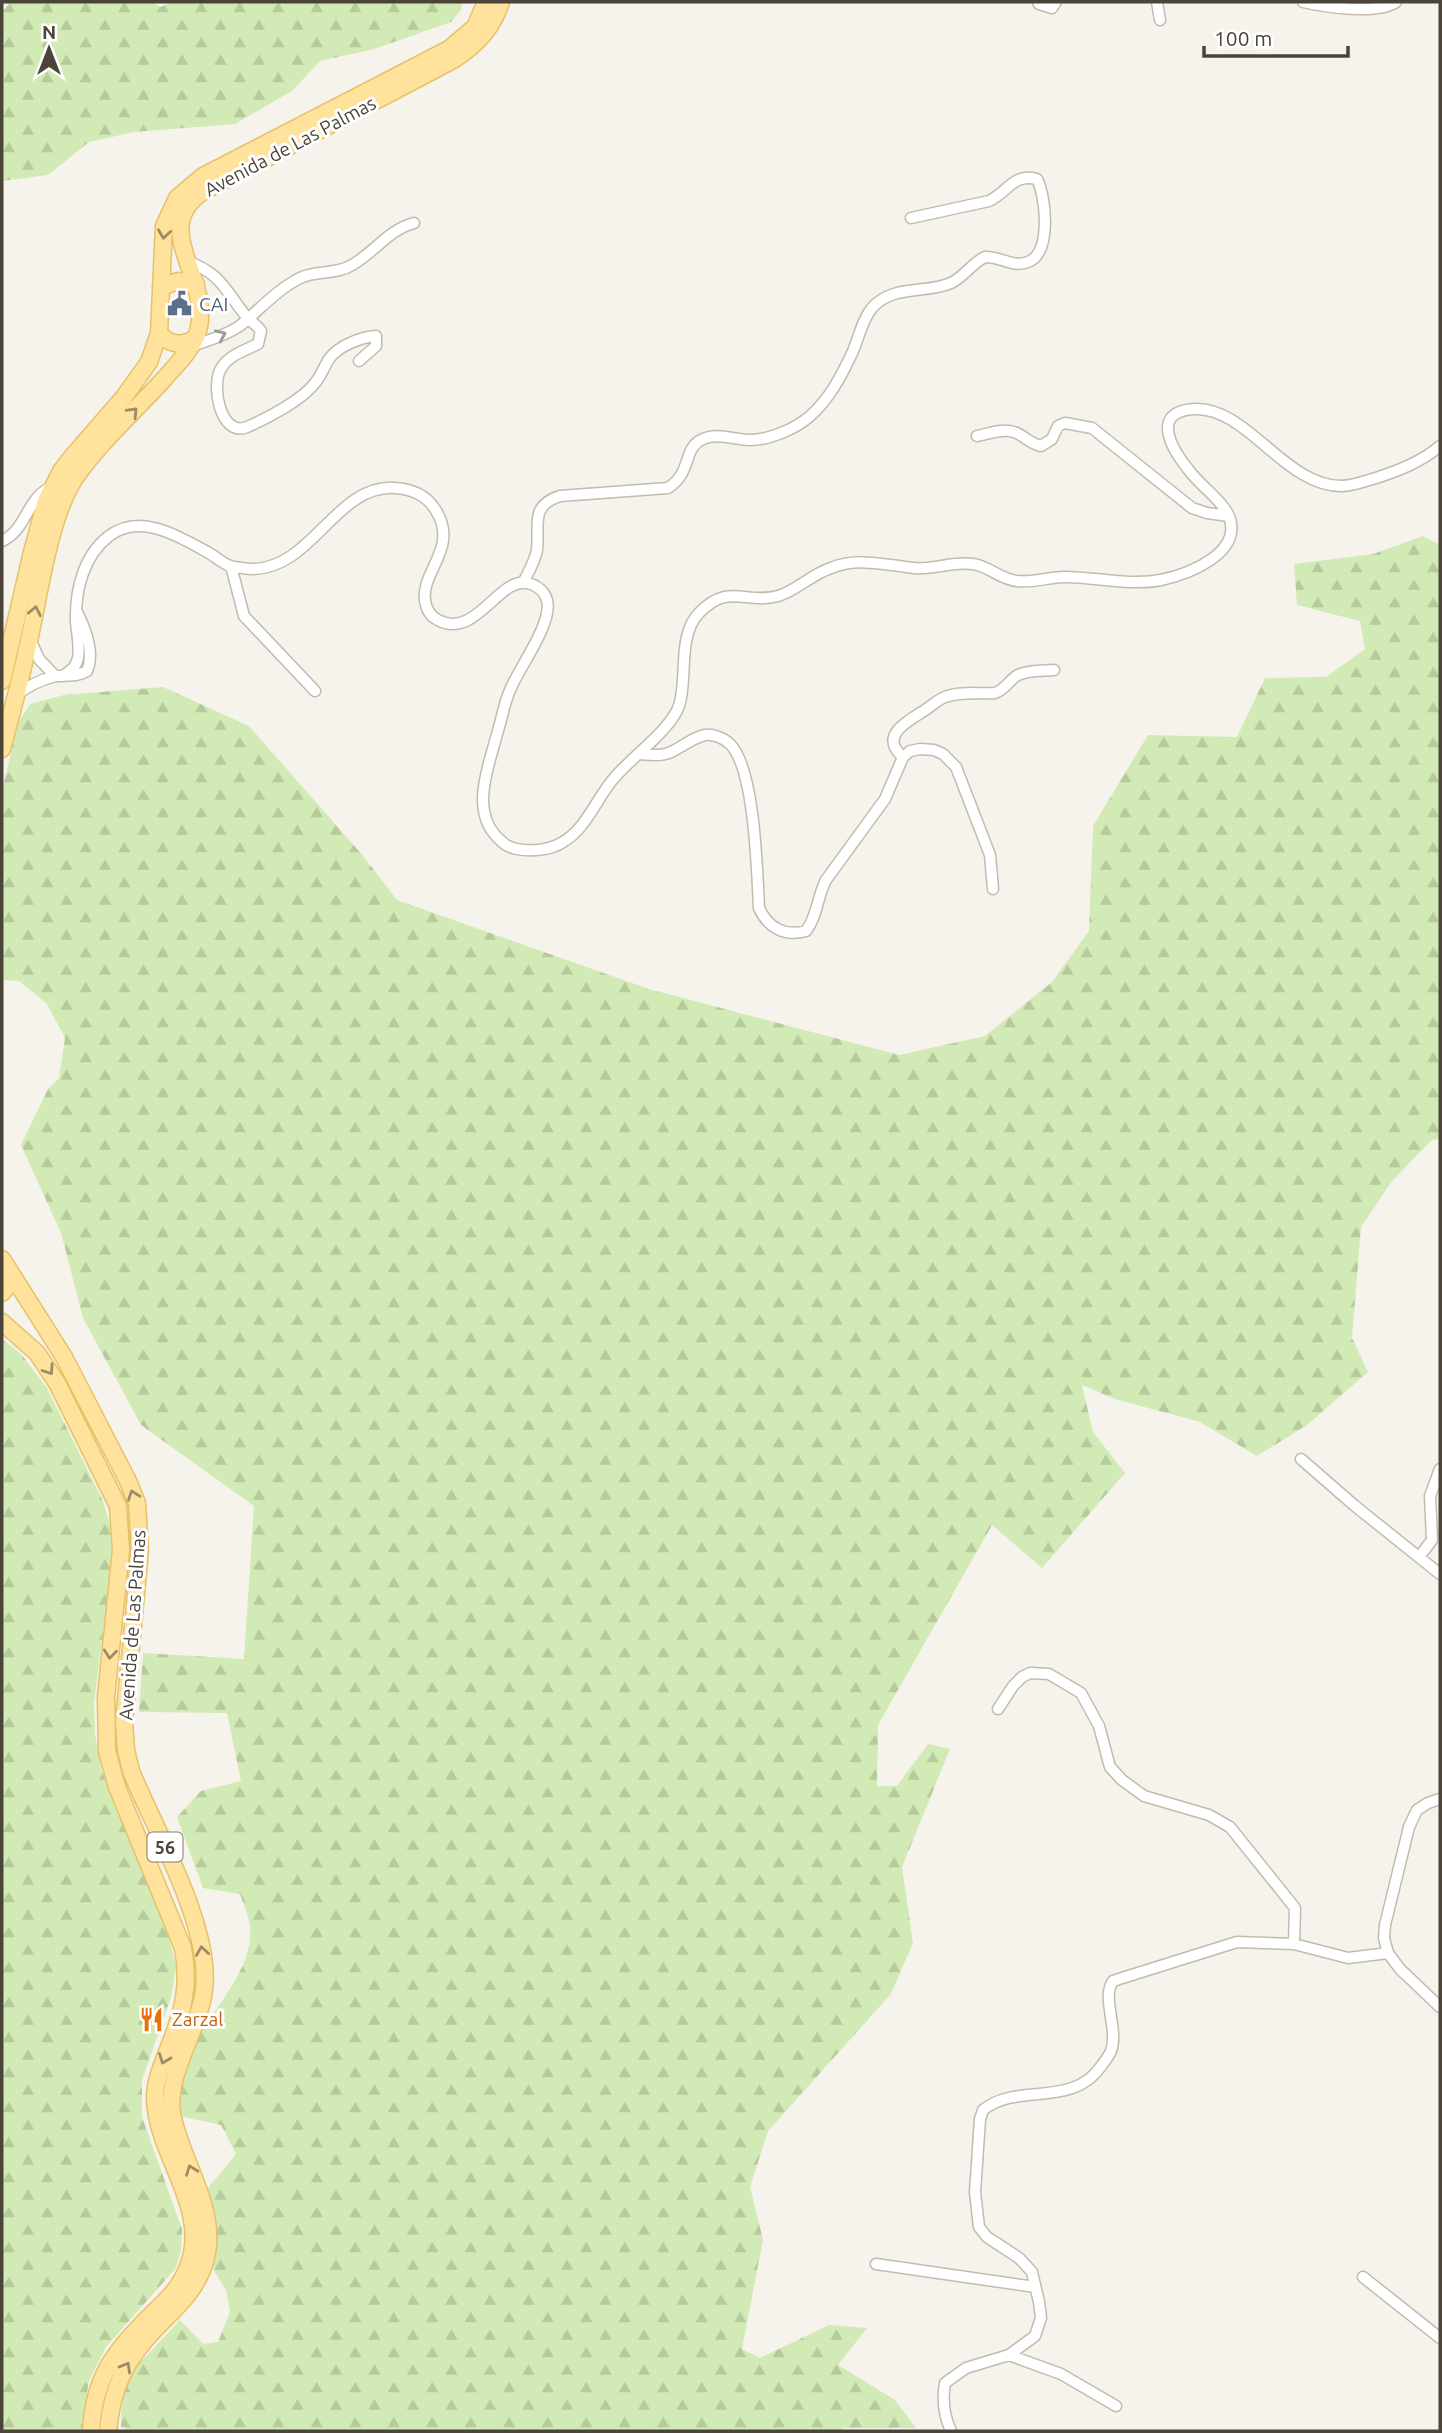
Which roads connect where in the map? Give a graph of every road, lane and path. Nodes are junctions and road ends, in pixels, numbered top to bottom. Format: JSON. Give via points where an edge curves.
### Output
{"nodes":[{"id":1,"x":486,"y":2,"type":"edge"},
{"id":2,"x":501,"y":2,"type":"edge"},
{"id":3,"x":1038,"y":2,"type":"edge"},
{"id":4,"x":1056,"y":2,"type":"edge"},
{"id":5,"x":1157,"y":2,"type":"edge"},
{"id":6,"x":1303,"y":2,"type":"edge"},
{"id":7,"x":1396,"y":2,"type":"edge"},
{"id":8,"x":1160,"y":20,"type":"dead end"},
{"id":9,"x":911,"y":218,"type":"dead end"},
{"id":10,"x":414,"y":223,"type":"dead end"},
{"id":11,"x":187,"y":261,"type":"junction"},
{"id":12,"x":196,"y":284,"type":"junction"},
{"id":13,"x":161,"y":287,"type":"junction"},
{"id":14,"x":248,"y":319,"type":"junction"},
{"id":15,"x":159,"y":333,"type":"junction"},
{"id":16,"x":193,"y":342,"type":"junction"},
{"id":17,"x":359,"y":361,"type":"dead end"},
{"id":18,"x":978,"y":436,"type":"dead end"},
{"id":19,"x":1440,"y":446,"type":"edge"},
{"id":20,"x":53,"y":486,"type":"junction"},
{"id":21,"x":1229,"y":516,"type":"junction"},
{"id":22,"x":2,"y":541,"type":"edge"},
{"id":23,"x":231,"y":566,"type":"junction"},
{"id":24,"x":524,"y":581,"type":"junction"},
{"id":25,"x":29,"y":638,"type":"junction"},
{"id":26,"x":1054,"y":670,"type":"dead end"},
{"id":27,"x":59,"y":676,"type":"junction"},
{"id":28,"x":2,"y":681,"type":"edge"},
{"id":29,"x":314,"y":691,"type":"dead end"},
{"id":30,"x":16,"y":695,"type":"junction"},
{"id":31,"x":2,"y":749,"type":"edge"},
{"id":32,"x":638,"y":754,"type":"junction"},
{"id":33,"x":903,"y":757,"type":"junction"},
{"id":34,"x":993,"y":888,"type":"dead end"},
{"id":35,"x":2,"y":1259,"type":"edge"},
{"id":36,"x":12,"y":1275,"type":"junction"},
{"id":37,"x":2,"y":1293,"type":"edge"},
{"id":38,"x":2,"y":1322,"type":"edge"},
{"id":39,"x":1301,"y":1459,"type":"dead end"},
{"id":40,"x":1440,"y":1469,"type":"edge"},
{"id":41,"x":1419,"y":1557,"type":"junction"},
{"id":42,"x":1440,"y":1574,"type":"edge"},
{"id":43,"x":998,"y":1709,"type":"dead end"},
{"id":44,"x":1440,"y":1799,"type":"edge"},
{"id":45,"x":1294,"y":1944,"type":"junction"},
{"id":46,"x":1388,"y":1953,"type":"junction"},
{"id":47,"x":1440,"y":2007,"type":"edge"},
{"id":48,"x":876,"y":2264,"type":"dead end"},
{"id":49,"x":1363,"y":2277,"type":"dead end"},
{"id":50,"x":1035,"y":2287,"type":"junction"},
{"id":51,"x":1440,"y":2338,"type":"edge"},
{"id":52,"x":1009,"y":2355,"type":"junction"},
{"id":53,"x":1116,"y":2406,"type":"dead end"},
{"id":54,"x":91,"y":2431,"type":"edge"},
{"id":55,"x":107,"y":2431,"type":"edge"},
{"id":56,"x":951,"y":2431,"type":"edge"}],
"edges":[{"from":1,"to":13,"type":"main road","name":"Avenida de Las Palmas","one_way":true,"via":[[475,27],[449,49],[184,190],[171,206],[164,226]]},
{"from":2,"to":11,"type":"main road","name":"Avenida de Las Palmas","via":[[486,33],[455,59],[194,198],[184,209],[180,225]]},
{"from":3,"to":4,"type":"street","via":[[1052,8]]},
{"from":5,"to":8,"type":"street"},
{"from":6,"to":7,"type":"street","via":[[1366,9]]},
{"from":9,"to":24,"type":"street","via":[[989,201],[1017,179],[1037,179],[1044,208],[1043,246],[1028,262],[1008,264],[985,257],[948,284],[883,297],[863,324],[842,375],[820,406],[796,425],[767,439],[702,439],[694,444],[679,481],[668,488],[549,500],[538,517],[537,552]]},
{"from":10,"to":14,"type":"street","via":[[401,226],[349,267],[299,278]]},
{"from":11,"to":12,"type":"main road","name":"Avenida de Las Palmas"},
{"from":11,"to":14,"type":"street","via":[[218,278]]},
{"from":12,"to":13,"type":"main road","via":[[178,281]]},
{"from":12,"to":16,"type":"main road","name":"Avenida de Las Palmas","via":[[201,307]]},
{"from":13,"to":15,"type":"main road","name":"Avenida de Las Palmas"},
{"from":16,"to":14,"type":"street","one_way":true,"via":[[238,327]]},
{"from":14,"to":17,"type":"street","via":[[260,328],[260,341],[233,356],[218,378],[221,410],[235,428],[258,422],[300,396],[341,348],[376,336],[376,346]]},
{"from":15,"to":16,"type":"main road","via":[[176,344]]},
{"from":15,"to":20,"type":"main road","name":"Avenida de Las Palmas","via":[[144,372],[81,445]]},
{"from":25,"to":16,"type":"main road","one_way":true,"via":[[64,498],[75,479]]},
{"from":18,"to":21,"type":"street","via":[[1015,432],[1041,446],[1065,423],[1092,428],[1192,508]]},
{"from":19,"to":21,"type":"street","via":[[1406,468],[1345,486],[1325,484],[1291,467],[1234,421],[1192,409],[1174,415],[1167,436],[1188,471]]},
{"from":20,"to":22,"type":"street","via":[[37,497],[16,532]]},
{"from":20,"to":28,"type":"main road","name":"Avenida de Las Palmas","via":[[32,552]]},
{"from":21,"to":32,"type":"street","via":[[1232,534],[1224,550],[1201,565],[1160,580],[1056,577],[1011,581],[981,565],[965,563],[922,569],[855,562],[832,567],[777,596],[729,595],[699,613],[690,627],[676,714]]},
{"from":23,"to":24,"type":"street","via":[[258,569],[286,561],[345,508],[369,492],[393,488],[416,492],[439,514],[443,547],[424,599],[439,621],[469,620],[513,584]]},
{"from":23,"to":27,"type":"street","via":[[161,529],[148,526],[113,532],[94,552],[80,580],[75,608],[85,627],[90,666],[83,674]]},
{"from":23,"to":29,"type":"street","via":[[244,616]]},
{"from":24,"to":32,"type":"street","via":[[543,591],[547,616],[509,691],[482,799],[489,828],[509,847],[520,850],[550,849],[563,843],[577,832],[613,779]]},
{"from":25,"to":27,"type":"street","via":[[39,659]]},
{"from":25,"to":30,"type":"main road"},
{"from":26,"to":33,"type":"street","via":[[1022,673],[1001,692],[944,697],[897,729],[895,750]]},
{"from":27,"to":30,"type":"street","via":[[41,680]]},
{"from":30,"to":31,"type":"main road"},
{"from":32,"to":33,"type":"street","via":[[673,752],[705,735],[729,743],[740,760],[751,808],[759,908],[763,918],[787,934],[806,930],[813,922],[826,880],[885,799]]},
{"from":33,"to":34,"type":"street","via":[[915,750],[934,750],[956,767],[990,855]]},
{"from":35,"to":36,"type":"main road","name":"Avenida de Las Palmas","number":"56"},
{"from":36,"to":37,"type":"main road"},
{"from":55,"to":36,"type":"main road","name":"Avenida de Las Palmas","number":"56","one_way":true,"via":[[122,2373],[140,2345],[193,2288],[206,2258],[204,2210],[172,2111],[174,2086],[201,2006],[205,1972],[195,1923],[134,1780],[126,1750],[125,1698],[140,1550],[137,1503],[64,1357]]},
{"from":38,"to":54,"type":"main road","name":"Avenida de Las Palmas","number":"56","one_way":true,"via":[[37,1353],[57,1383],[118,1506],[121,1550],[106,1697],[107,1751],[117,1787],[178,1936],[187,1976],[183,2007],[158,2077],[155,2099],[160,2128],[190,2207],[192,2253],[182,2281],[170,2297],[106,2367],[95,2396]]},
{"from":39,"to":41,"type":"street"},
{"from":40,"to":41,"type":"street","via":[[1430,1496],[1432,1540]]},
{"from":41,"to":42,"type":"street"},
{"from":43,"to":45,"type":"street","via":[[1013,1686],[1030,1673],[1049,1674],[1081,1693],[1098,1726],[1110,1767],[1122,1780],[1144,1796],[1209,1815],[1230,1827],[1294,1908]]},
{"from":44,"to":46,"type":"street","via":[[1417,1810],[1409,1827],[1385,1926]]},
{"from":45,"to":46,"type":"street","via":[[1348,1958]]},
{"from":45,"to":50,"type":"street","via":[[1237,1942],[1113,1981],[1108,1991],[1111,2051],[1092,2077],[1061,2092],[1003,2098],[983,2110],[975,2192],[979,2227],[1032,2272]]},
{"from":46,"to":47,"type":"street"},
{"from":48,"to":50,"type":"street"},
{"from":49,"to":51,"type":"street"},
{"from":50,"to":52,"type":"street","via":[[1039,2328]]},
{"from":52,"to":53,"type":"street","via":[[1061,2374]]},
{"from":52,"to":56,"type":"street","via":[[966,2368],[945,2384],[943,2396]]}]}
